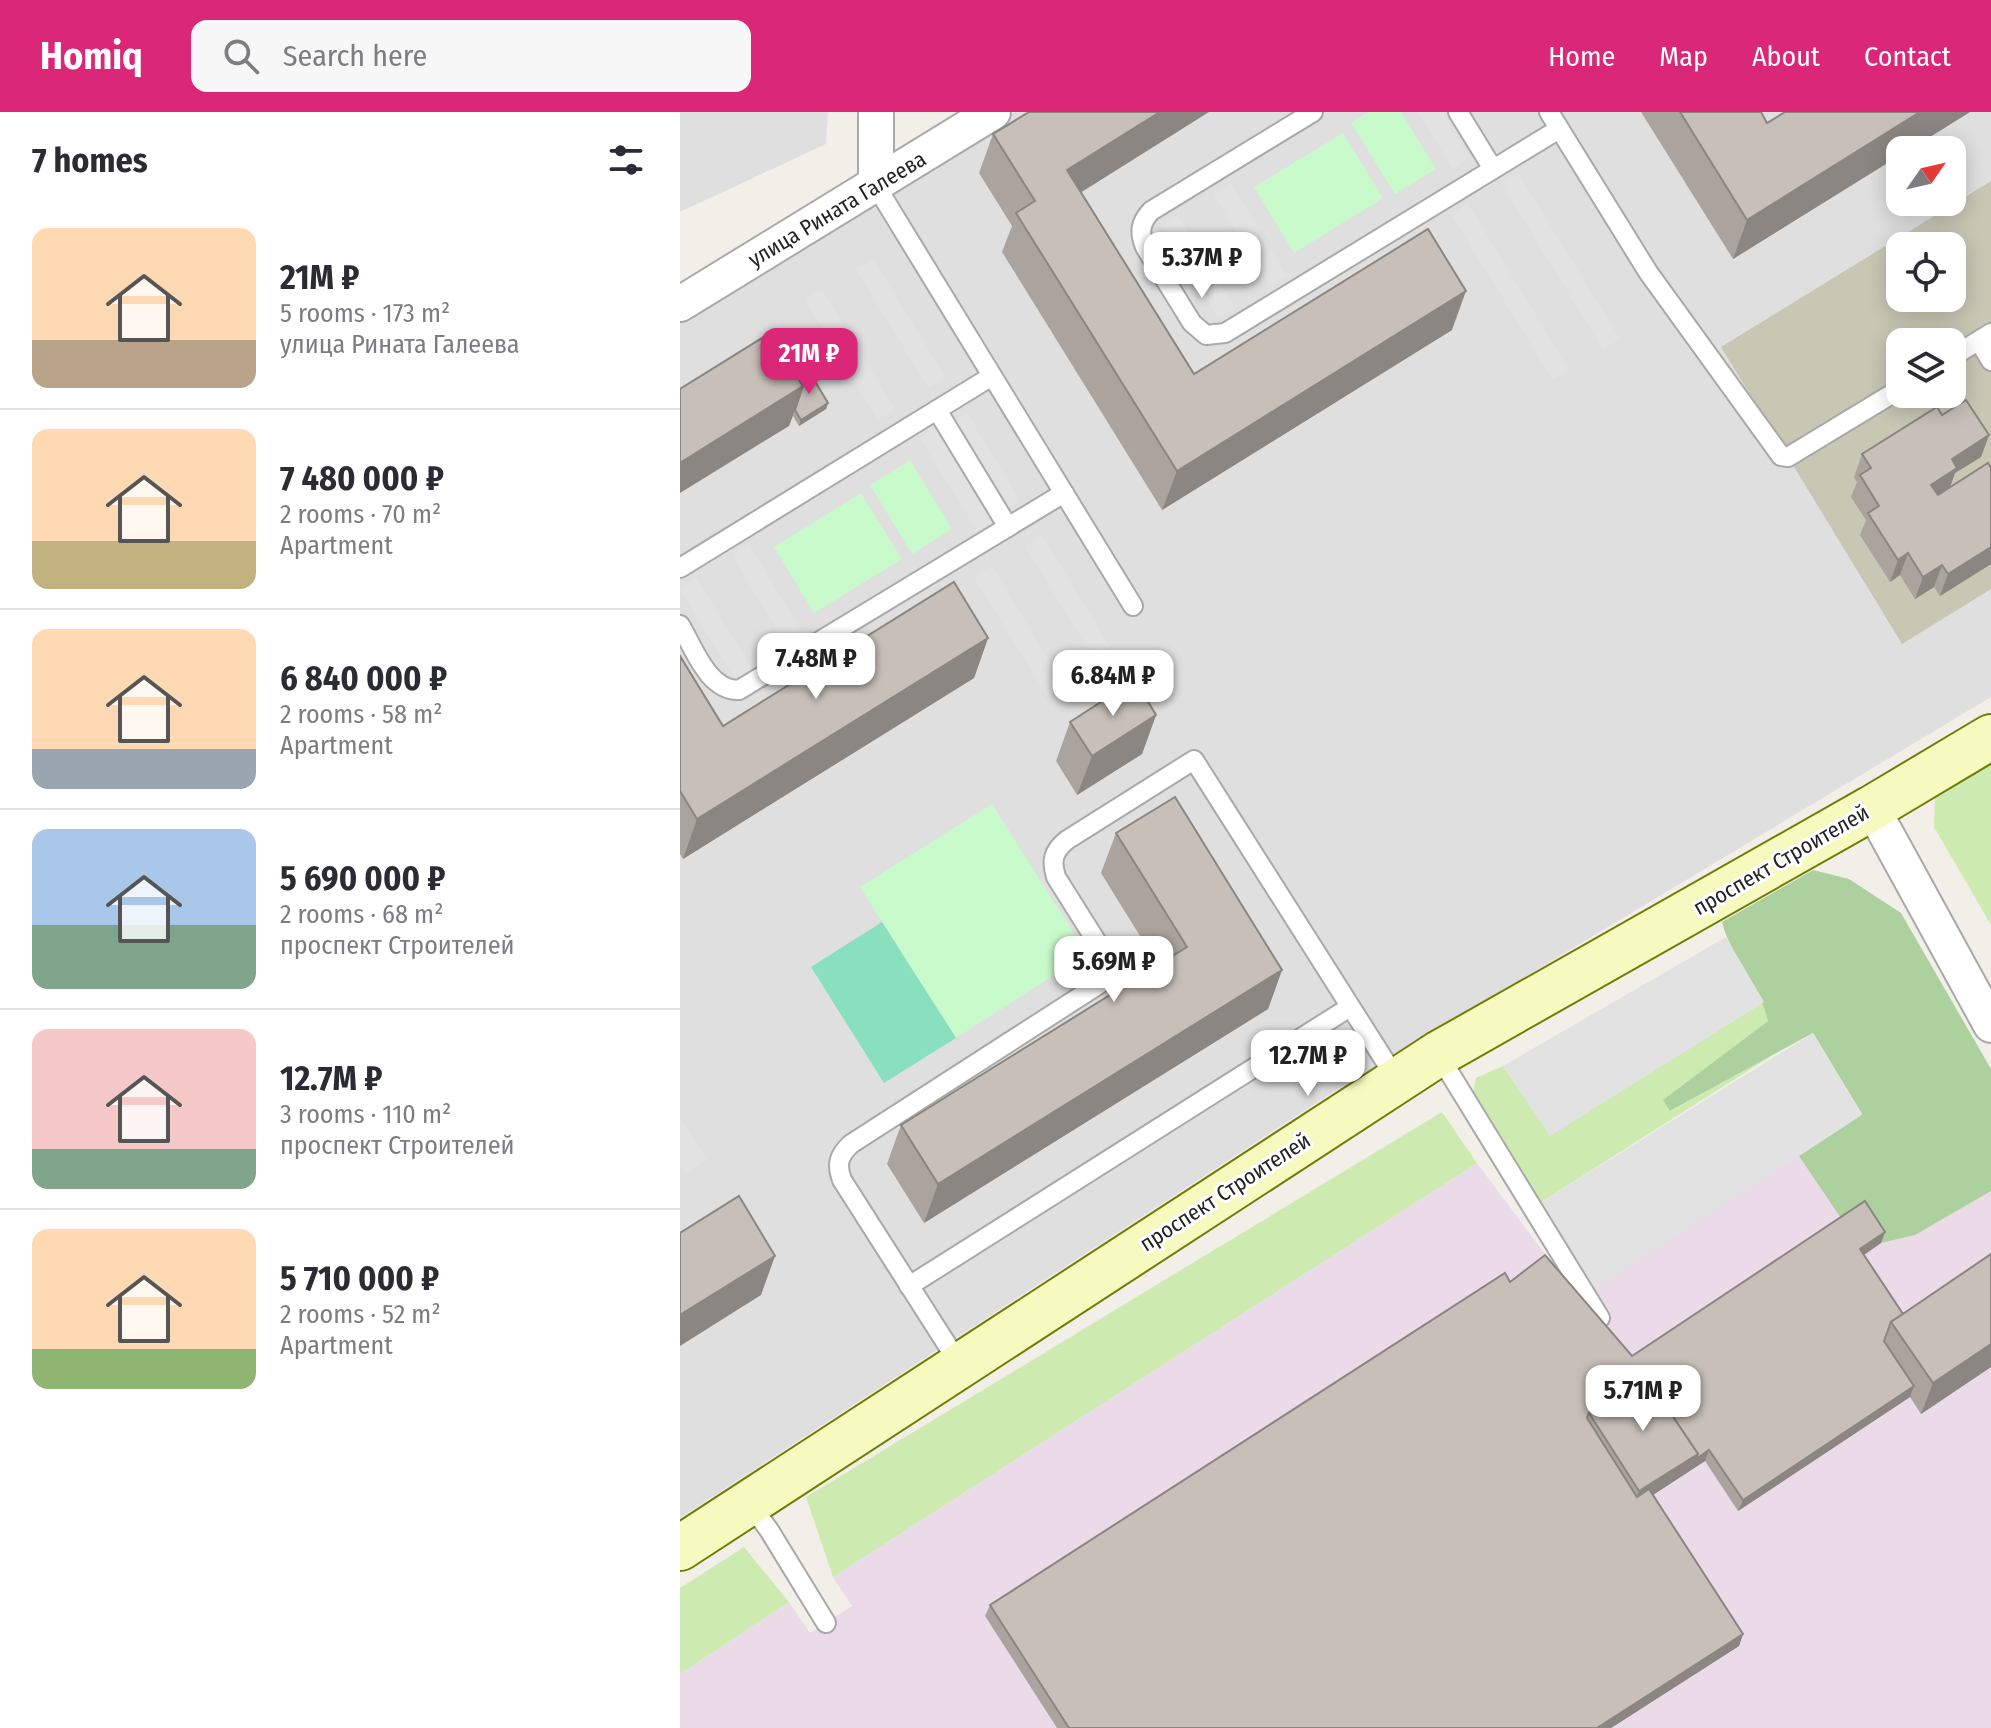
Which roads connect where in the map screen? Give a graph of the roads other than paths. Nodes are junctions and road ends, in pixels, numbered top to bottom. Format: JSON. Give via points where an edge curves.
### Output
{"nodes":[{"id":1,"x":876,"y":112,"type":"edge"},
{"id":2,"x":993,"y":112,"type":"edge"},
{"id":3,"x":1313,"y":112,"type":"edge"},
{"id":4,"x":1458,"y":112,"type":"edge"},
{"id":5,"x":1549,"y":112,"type":"edge"},
{"id":6,"x":1559,"y":129,"type":"junction"},
{"id":7,"x":1493,"y":169,"type":"junction"},
{"id":8,"x":876,"y":186,"type":"junction"},
{"id":9,"x":680,"y":304,"type":"edge"},
{"id":10,"x":1985,"y":337,"type":"edge"},
{"id":11,"x":1966,"y":349,"type":"edge"},
{"id":12,"x":1991,"y":361,"type":"edge"},
{"id":13,"x":992,"y":376,"type":"junction"},
{"id":14,"x":1886,"y":398,"type":"edge"},
{"id":15,"x":937,"y":410,"type":"junction"},
{"id":16,"x":1064,"y":493,"type":"junction"},
{"id":17,"x":1008,"y":527,"type":"junction"},
{"id":18,"x":680,"y":568,"type":"edge"},
{"id":19,"x":1133,"y":606,"type":"dead end"},
{"id":20,"x":680,"y":625,"type":"edge"},
{"id":21,"x":1991,"y":737,"type":"edge"},
{"id":22,"x":1872,"y":808,"type":"junction"},
{"id":23,"x":1350,"y":1007,"type":"junction"},
{"id":24,"x":1991,"y":1025,"type":"edge"},
{"id":25,"x":1438,"y":1054,"type":"junction"},
{"id":26,"x":1397,"y":1080,"type":"junction"},
{"id":27,"x":909,"y":1286,"type":"junction"},
{"id":28,"x":1600,"y":1318,"type":"edge"},
{"id":29,"x":960,"y":1365,"type":"junction"},
{"id":30,"x":749,"y":1503,"type":"junction"},
{"id":31,"x":680,"y":1548,"type":"edge"},
{"id":32,"x":826,"y":1623,"type":"dead end"}],
"edges":[{"from":1,"to":8,"type":"street"},
{"from":2,"to":8,"type":"street","name":"улица Рината Галеева"},
{"from":3,"to":7,"type":"lane","via":[[1145,218],[1140,237],[1145,247],[1192,323],[1206,335],[1225,333]]},
{"from":4,"to":7,"type":"lane"},
{"from":5,"to":6,"type":"lane"},
{"from":6,"to":7,"type":"lane"},
{"from":6,"to":14,"type":"lane","via":[[1648,272],[1781,456],[1788,457]]},
{"from":8,"to":9,"type":"street","name":"улица Рината Галеева"},
{"from":8,"to":13,"type":"lane"},
{"from":10,"to":11,"type":"lane"},
{"from":10,"to":12,"type":"lane"},
{"from":13,"to":15,"type":"lane"},
{"from":13,"to":16,"type":"lane"},
{"from":15,"to":17,"type":"lane"},
{"from":15,"to":18,"type":"lane"},
{"from":16,"to":17,"type":"lane"},
{"from":16,"to":19,"type":"lane"},
{"from":17,"to":20,"type":"lane","via":[[739,690],[720,687]]},
{"from":21,"to":22,"type":"street","name":"проспект Строителей"},
{"from":22,"to":24,"type":"street"},
{"from":22,"to":25,"type":"street","name":"проспект Строителей"},
{"from":23,"to":26,"type":"lane"},
{"from":23,"to":27,"type":"lane"},
{"from":23,"to":27,"type":"lane","via":[[1194,760],[1067,840],[1053,855],[1052,865],[1105,955],[1101,983],[842,1153],[842,1180]]},
{"from":25,"to":26,"type":"street","name":"проспект Строителей"},
{"from":25,"to":28,"type":"lane"},
{"from":26,"to":29,"type":"street","name":"проспект Строителей"},
{"from":27,"to":29,"type":"lane"},
{"from":29,"to":30,"type":"street","name":"проспект Строителей"},
{"from":30,"to":31,"type":"street","name":"проспект Строителей"},
{"from":30,"to":32,"type":"lane"}]}
